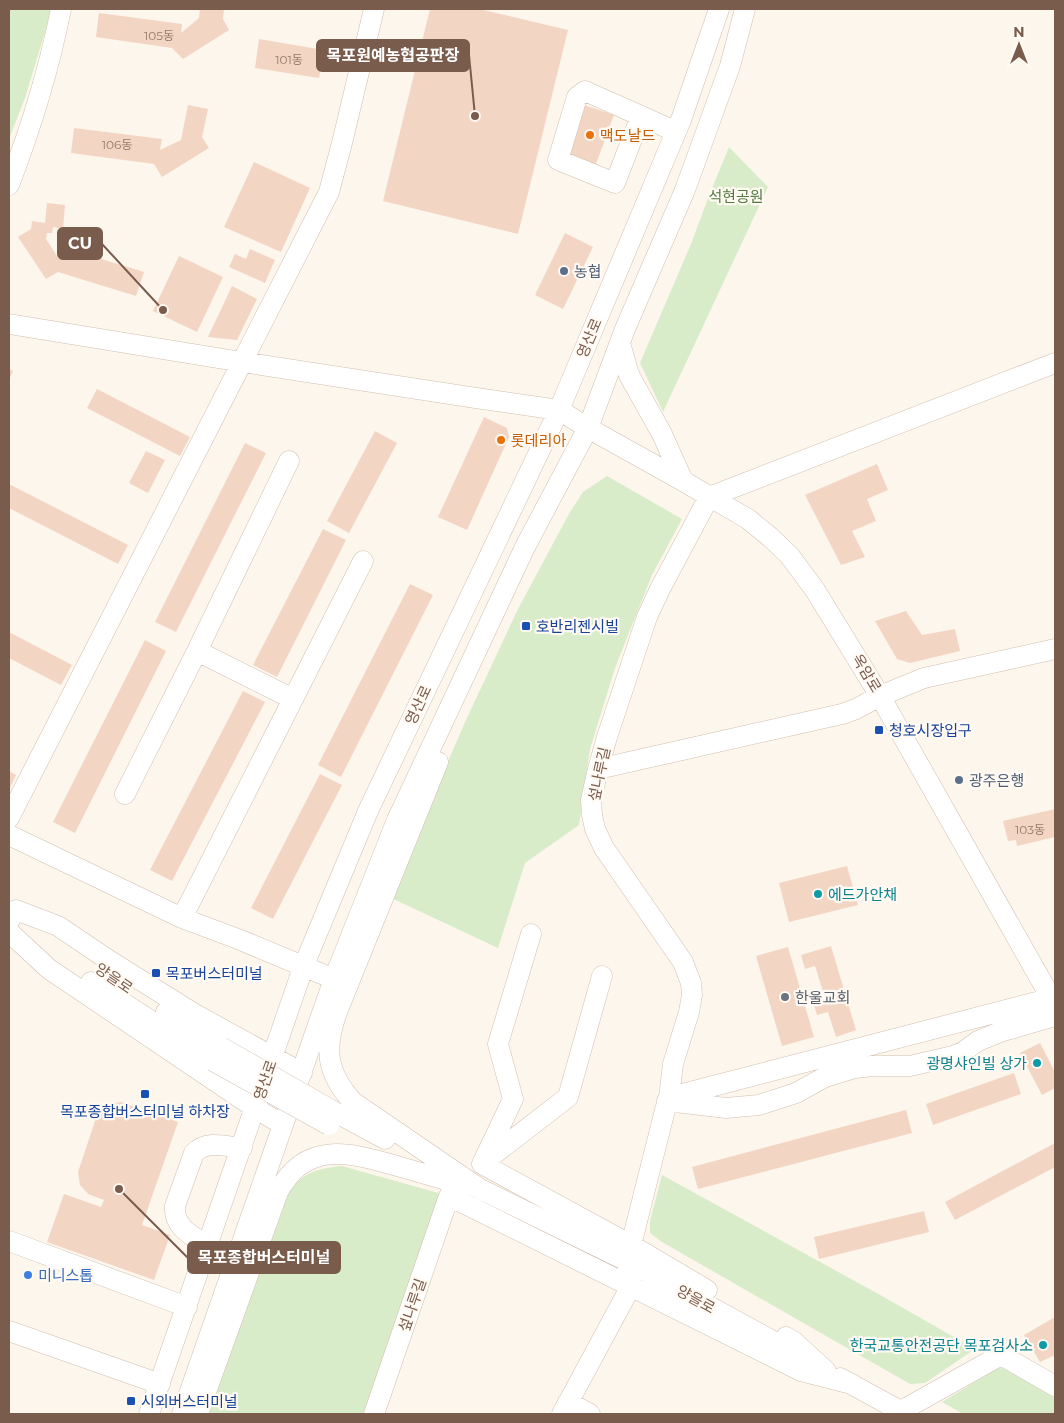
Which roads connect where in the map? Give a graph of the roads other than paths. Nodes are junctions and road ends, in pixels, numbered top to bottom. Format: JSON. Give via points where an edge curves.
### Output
{"nodes":[{"id":1,"x":61,"y":9,"type":"edge"},
{"id":2,"x":374,"y":9,"type":"edge"},
{"id":3,"x":719,"y":9,"type":"edge"},
{"id":4,"x":745,"y":9,"type":"edge"},
{"id":5,"x":640,"y":116,"type":"junction"},
{"id":6,"x":676,"y":132,"type":"junction"},
{"id":7,"x":9,"y":185,"type":"edge"},
{"id":8,"x":9,"y":324,"type":"edge"},
{"id":9,"x":620,"y":343,"type":"junction"},
{"id":10,"x":242,"y":362,"type":"junction"},
{"id":11,"x":1055,"y":363,"type":"edge"},
{"id":12,"x":559,"y":410,"type":"junction"},
{"id":13,"x":588,"y":428,"type":"junction"},
{"id":14,"x":289,"y":461,"type":"dead end"},
{"id":15,"x":683,"y":481,"type":"junction"},
{"id":16,"x":709,"y":496,"type":"junction"},
{"id":17,"x":526,"y":546,"type":"junction"},
{"id":18,"x":363,"y":561,"type":"dead end"},
{"id":19,"x":1055,"y":648,"type":"edge"},
{"id":20,"x":197,"y":650,"type":"junction"},
{"id":21,"x":880,"y":696,"type":"junction"},
{"id":22,"x":293,"y":699,"type":"junction"},
{"id":23,"x":598,"y":768,"type":"junction"},
{"id":24,"x":125,"y":794,"type":"dead end"},
{"id":25,"x":9,"y":818,"type":"edge"},
{"id":26,"x":9,"y":835,"type":"edge"},
{"id":27,"x":11,"y":912,"type":"edge"},
{"id":28,"x":182,"y":918,"type":"junction"},
{"id":29,"x":9,"y":931,"type":"edge"},
{"id":30,"x":531,"y":934,"type":"dead end"},
{"id":31,"x":304,"y":965,"type":"junction"},
{"id":32,"x":602,"y":976,"type":"dead end"},
{"id":33,"x":334,"y":979,"type":"junction"},
{"id":34,"x":1054,"y":1006,"type":"edge"},
{"id":35,"x":217,"y":1054,"type":"junction"},
{"id":36,"x":273,"y":1057,"type":"junction"},
{"id":37,"x":302,"y":1072,"type":"junction"},
{"id":38,"x":668,"y":1099,"type":"junction"},
{"id":39,"x":255,"y":1108,"type":"junction"},
{"id":40,"x":284,"y":1125,"type":"junction"},
{"id":41,"x":242,"y":1148,"type":"junction"},
{"id":42,"x":482,"y":1164,"type":"junction"},
{"id":43,"x":482,"y":1191,"type":"junction"},
{"id":44,"x":9,"y":1241,"type":"edge"},
{"id":45,"x":208,"y":1246,"type":"junction"},
{"id":46,"x":629,"y":1253,"type":"junction"},
{"id":47,"x":631,"y":1286,"type":"junction"},
{"id":48,"x":187,"y":1307,"type":"junction"},
{"id":49,"x":9,"y":1331,"type":"edge"},
{"id":50,"x":160,"y":1384,"type":"junction"},
{"id":51,"x":852,"y":1384,"type":"junction"},
{"id":52,"x":1055,"y":1386,"type":"edge"},
{"id":53,"x":565,"y":1408,"type":"edge"},
{"id":54,"x":904,"y":1413,"type":"edge"},
{"id":55,"x":150,"y":1414,"type":"edge"},
{"id":56,"x":182,"y":1414,"type":"edge"},
{"id":57,"x":198,"y":1414,"type":"edge"},
{"id":58,"x":374,"y":1414,"type":"edge"},
{"id":59,"x":590,"y":1414,"type":"edge"}],
"edges":[{"from":1,"to":7,"type":"street","via":[[32,123]]},
{"from":2,"to":10,"type":"street","via":[[329,192]]},
{"from":3,"to":6,"type":"street","name":"영산로"},
{"from":4,"to":9,"type":"street","name":"영산로","via":[[730,66],[685,190]]},
{"from":5,"to":5,"type":"street","via":[[585,91],[577,97],[558,160],[615,182]]},
{"from":5,"to":6,"type":"street"},
{"from":6,"to":12,"type":"street","name":"영산로"},
{"from":8,"to":10,"type":"street"},
{"from":9,"to":13,"type":"street","name":"영산로"},
{"from":9,"to":15,"type":"street","via":[[629,375],[662,434]]},
{"from":10,"to":12,"type":"street"},
{"from":10,"to":25,"type":"street"},
{"from":11,"to":16,"type":"street"},
{"from":12,"to":13,"type":"street","name":"옥암로"},
{"from":12,"to":31,"type":"street","name":"영산로","via":[[368,811]]},
{"from":13,"to":15,"type":"street","name":"옥암로"},
{"from":13,"to":17,"type":"street","name":"영산로"},
{"from":14,"to":20,"type":"street"},
{"from":15,"to":16,"type":"street","name":"옥암로"},
{"from":16,"to":21,"type":"street","name":"옥암로","via":[[770,536],[789,555],[816,590]]},
{"from":16,"to":23,"type":"street","name":"섶나루길","via":[[647,617]]},
{"from":17,"to":33,"type":"street","name":"영산로","via":[[396,820]]},
{"from":17,"to":43,"type":"street","via":[[337,1012],[328,1049],[333,1074],[353,1102]]},
{"from":18,"to":22,"type":"street"},
{"from":19,"to":21,"type":"street","via":[[924,678]]},
{"from":20,"to":22,"type":"street"},
{"from":20,"to":24,"type":"street"},
{"from":21,"to":23,"type":"street","via":[[842,714]]},
{"from":21,"to":34,"type":"street","name":"옥암로"},
{"from":22,"to":28,"type":"street"},
{"from":23,"to":38,"type":"street","name":"섶나루길","via":[[591,800],[595,829],[604,848],[683,962],[691,984],[689,1012]]},
{"from":26,"to":28,"type":"street"},
{"from":27,"to":35,"type":"street","name":"양을로","via":[[107,973]]},
{"from":27,"to":36,"type":"street","via":[[58,926],[194,1013]]},
{"from":28,"to":31,"type":"street"},
{"from":29,"to":35,"type":"street","name":"양을로"},
{"from":29,"to":39,"type":"street","via":[[49,968]]},
{"from":30,"to":42,"type":"street","via":[[498,1044],[513,1099]]},
{"from":31,"to":33,"type":"street"},
{"from":31,"to":36,"type":"street","name":"영산로"},
{"from":32,"to":42,"type":"street","via":[[568,1097]]},
{"from":33,"to":37,"type":"street","name":"영산로"},
{"from":34,"to":38,"type":"street"},
{"from":34,"to":38,"type":"street","via":[[953,1056],[910,1066],[855,1068],[759,1105],[726,1108]]},
{"from":35,"to":43,"type":"street","bridge":true,"via":[[331,1118]]},
{"from":36,"to":37,"type":"street"},
{"from":36,"to":39,"type":"street","name":"영산로"},
{"from":37,"to":40,"type":"street","name":"영산로"},
{"from":38,"to":46,"type":"street","name":"섶나루길"},
{"from":39,"to":40,"type":"street"},
{"from":39,"to":41,"type":"street","name":"영산로"},
{"from":40,"to":56,"type":"street","name":"영산로"},
{"from":41,"to":45,"type":"street","name":"영산로"},
{"from":41,"to":45,"type":"street","via":[[210,1145],[198,1149],[175,1206],[176,1220],[181,1227]]},
{"from":42,"to":46,"type":"street"},
{"from":43,"to":46,"type":"street"},
{"from":43,"to":57,"type":"street","via":[[357,1155],[321,1156],[300,1166],[283,1182],[278,1192]]},
{"from":44,"to":48,"type":"street"},
{"from":45,"to":48,"type":"street","name":"영산로"},
{"from":46,"to":47,"type":"street"},
{"from":46,"to":51,"type":"street","via":[[793,1341],[826,1371]]},
{"from":47,"to":51,"type":"street","via":[[801,1371]]},
{"from":47,"to":53,"type":"street"},
{"from":47,"to":58,"type":"street","name":"섶나루길","via":[[449,1196]]},
{"from":48,"to":50,"type":"street","name":"영산로"},
{"from":49,"to":50,"type":"street"},
{"from":50,"to":55,"type":"street","name":"영산로"},
{"from":51,"to":54,"type":"street"},
{"from":52,"to":54,"type":"street","via":[[1002,1355]]},
{"from":53,"to":59,"type":"street"}]}
